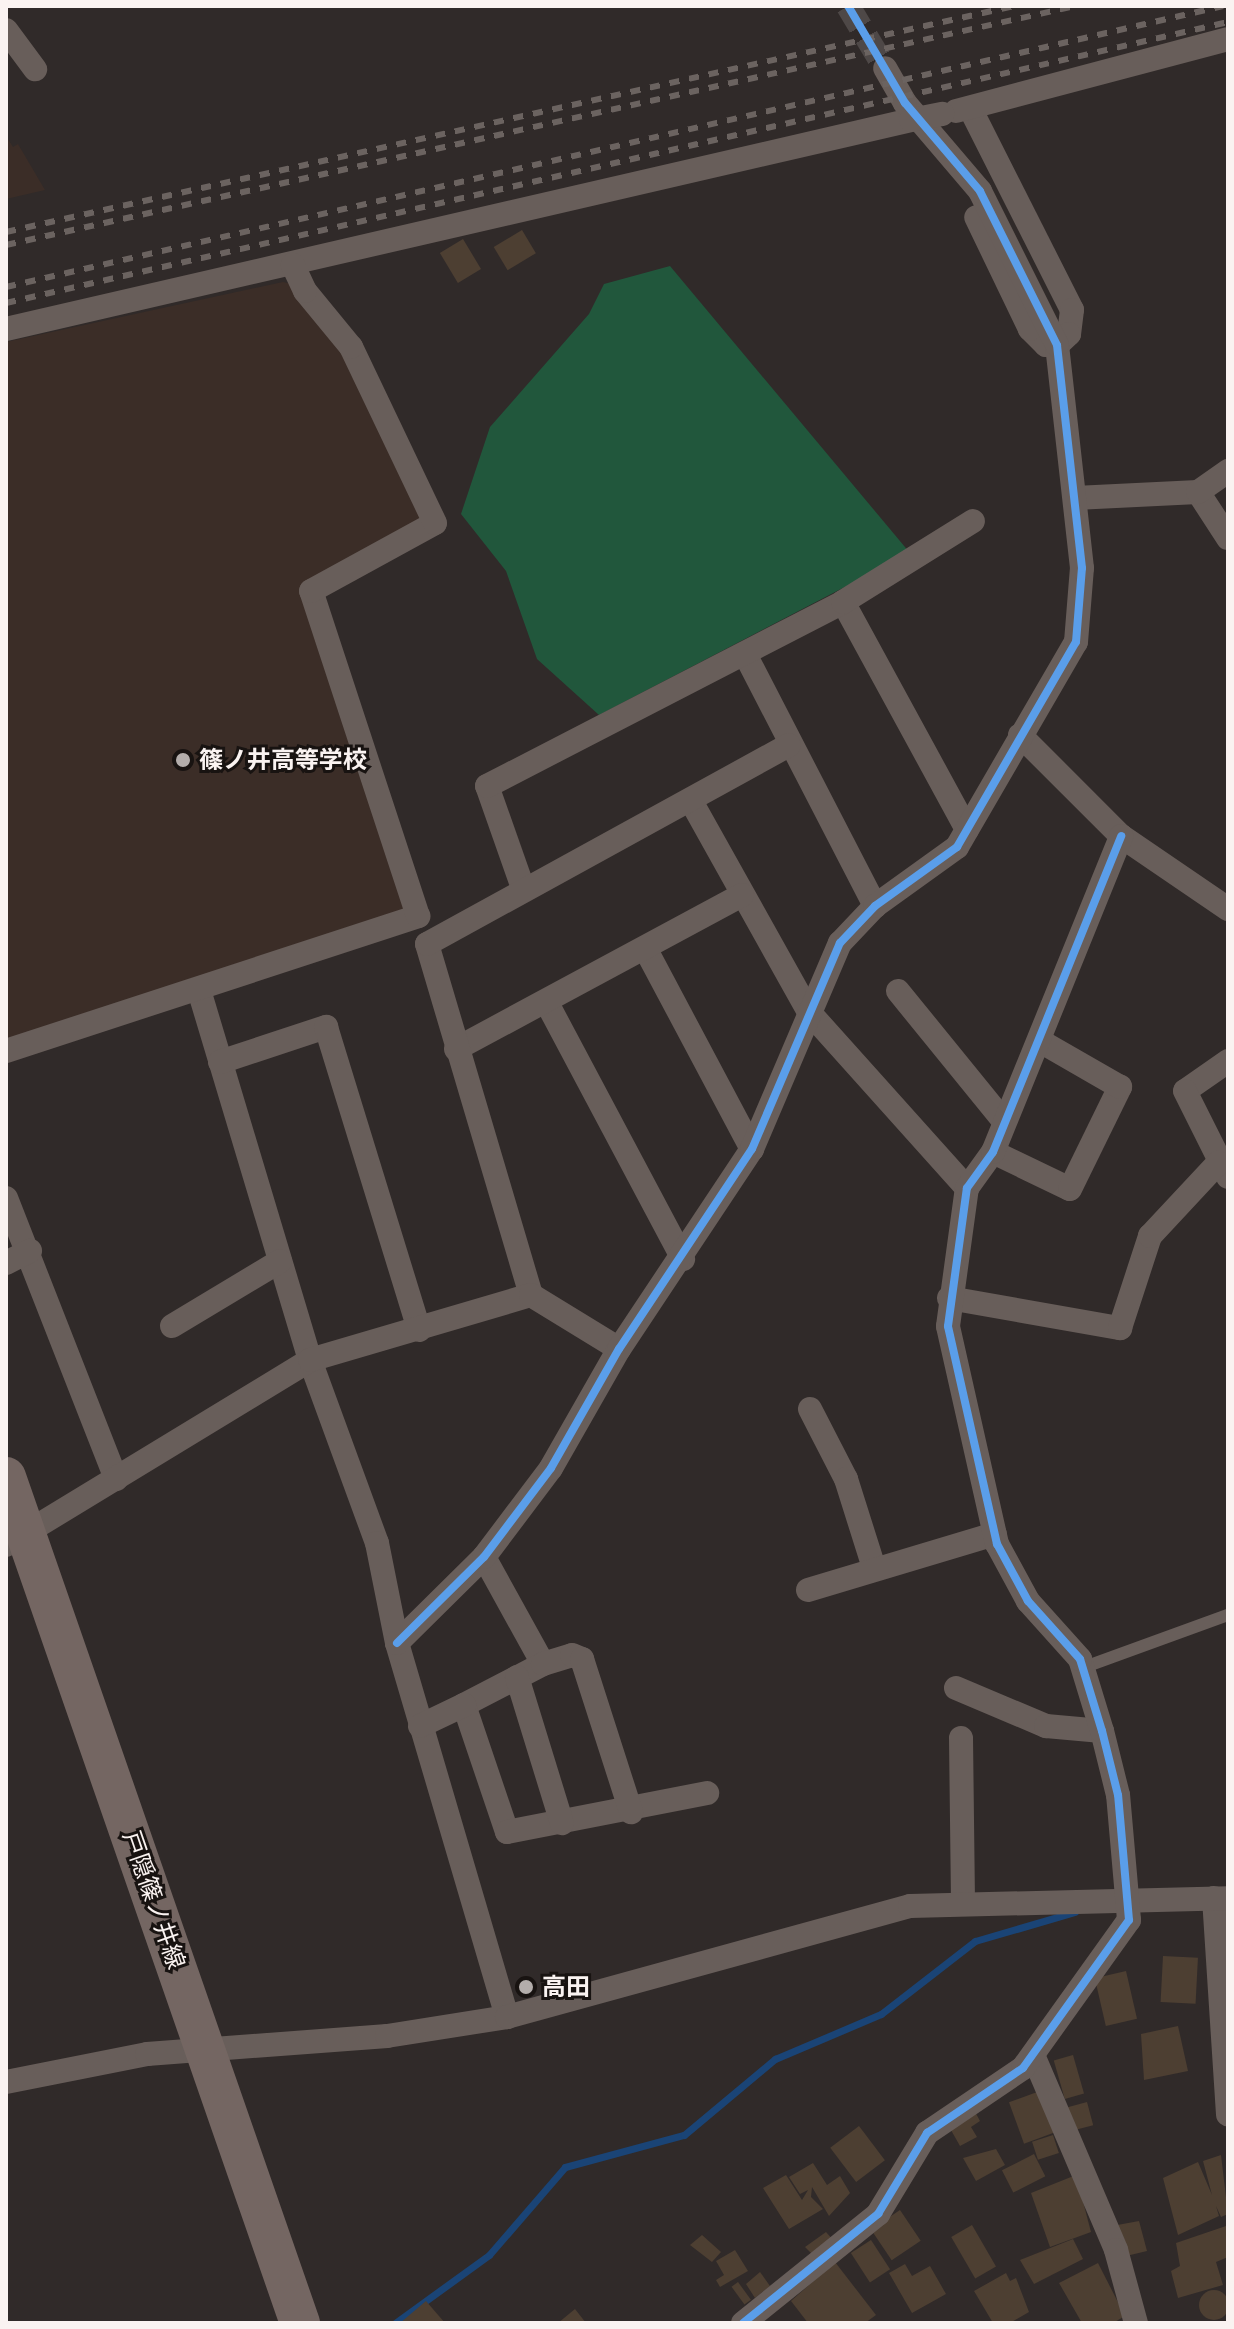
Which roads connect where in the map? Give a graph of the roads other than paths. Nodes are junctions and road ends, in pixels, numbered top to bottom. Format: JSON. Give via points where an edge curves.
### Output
{"nodes":[{"id":1,"x":6,"y":30,"type":"edge"},
{"id":2,"x":1228,"y":39,"type":"edge"},
{"id":3,"x":885,"y":68,"type":"tunnel mouth"},
{"id":4,"x":35,"y":69,"type":"dead end"},
{"id":5,"x":970,"y":108,"type":"junction"},
{"id":6,"x":907,"y":121,"type":"junction"},
{"id":7,"x":293,"y":265,"type":"junction"},
{"id":8,"x":6,"y":329,"type":"edge"},
{"id":9,"x":1057,"y":345,"type":"junction"},
{"id":10,"x":1228,"y":471,"type":"edge"},
{"id":11,"x":1198,"y":492,"type":"junction"},
{"id":12,"x":1075,"y":498,"type":"junction"},
{"id":13,"x":973,"y":521,"type":"dead end"},
{"id":14,"x":1228,"y":538,"type":"edge"},
{"id":15,"x":843,"y":602,"type":"junction"},
{"id":16,"x":745,"y":654,"type":"junction"},
{"id":17,"x":1020,"y":735,"type":"junction"},
{"id":18,"x":789,"y":745,"type":"junction"},
{"id":19,"x":691,"y":801,"type":"junction"},
{"id":20,"x":967,"y":829,"type":"junction"},
{"id":21,"x":1121,"y":836,"type":"junction"},
{"id":22,"x":523,"y":888,"type":"junction"},
{"id":23,"x":742,"y":895,"type":"junction"},
{"id":24,"x":875,"y":906,"type":"junction"},
{"id":25,"x":1228,"y":909,"type":"edge"},
{"id":26,"x":645,"y":948,"type":"junction"},
{"id":27,"x":199,"y":990,"type":"junction"},
{"id":28,"x":898,"y":991,"type":"dead end"},
{"id":29,"x":547,"y":1003,"type":"junction"},
{"id":30,"x":809,"y":1012,"type":"junction"},
{"id":31,"x":1040,"y":1041,"type":"junction"},
{"id":32,"x":456,"y":1049,"type":"junction"},
{"id":33,"x":6,"y":1051,"type":"edge"},
{"id":34,"x":1228,"y":1061,"type":"edge"},
{"id":35,"x":220,"y":1062,"type":"junction"},
{"id":36,"x":1002,"y":1119,"type":"junction"},
{"id":37,"x":752,"y":1149,"type":"junction"},
{"id":38,"x":993,"y":1152,"type":"junction"},
{"id":39,"x":1223,"y":1170,"type":"edge"},
{"id":40,"x":967,"y":1188,"type":"junction"},
{"id":41,"x":6,"y":1198,"type":"edge"},
{"id":42,"x":30,"y":1251,"type":"junction"},
{"id":43,"x":683,"y":1259,"type":"junction"},
{"id":44,"x":280,"y":1261,"type":"junction"},
{"id":45,"x":6,"y":1263,"type":"edge"},
{"id":46,"x":531,"y":1295,"type":"junction"},
{"id":47,"x":949,"y":1298,"type":"junction"},
{"id":48,"x":172,"y":1326,"type":"dead end"},
{"id":49,"x":419,"y":1330,"type":"junction"},
{"id":50,"x":619,"y":1349,"type":"junction"},
{"id":51,"x":310,"y":1360,"type":"junction"},
{"id":52,"x":810,"y":1409,"type":"dead end"},
{"id":53,"x":6,"y":1477,"type":"edge"},
{"id":54,"x":116,"y":1479,"type":"junction"},
{"id":55,"x":995,"y":1534,"type":"junction"},
{"id":56,"x":16,"y":1539,"type":"edge"},
{"id":57,"x":484,"y":1557,"type":"junction"},
{"id":58,"x":874,"y":1568,"type":"junction"},
{"id":59,"x":808,"y":1590,"type":"dead end"},
{"id":60,"x":1228,"y":1615,"type":"edge"},
{"id":61,"x":397,"y":1643,"type":"junction"},
{"id":62,"x":543,"y":1664,"type":"junction"},
{"id":63,"x":1082,"y":1668,"type":"junction"},
{"id":64,"x":517,"y":1677,"type":"junction"},
{"id":65,"x":956,"y":1688,"type":"dead end"},
{"id":66,"x":464,"y":1705,"type":"junction"},
{"id":67,"x":420,"y":1726,"type":"junction"},
{"id":68,"x":1102,"y":1731,"type":"junction"},
{"id":69,"x":961,"y":1738,"type":"dead end"},
{"id":70,"x":707,"y":1793,"type":"dead end"},
{"id":71,"x":631,"y":1812,"type":"junction"},
{"id":72,"x":562,"y":1823,"type":"junction"},
{"id":73,"x":1130,"y":1897,"type":"junction"},
{"id":74,"x":1221,"y":1898,"type":"edge"},
{"id":75,"x":963,"y":1904,"type":"junction"},
{"id":76,"x":507,"y":2017,"type":"junction"},
{"id":77,"x":205,"y":2048,"type":"junction"},
{"id":78,"x":1033,"y":2055,"type":"junction"},
{"id":79,"x":6,"y":2082,"type":"edge"},
{"id":80,"x":1228,"y":2115,"type":"edge"},
{"id":81,"x":300,"y":2323,"type":"edge"},
{"id":82,"x":743,"y":2323,"type":"edge"},
{"id":83,"x":1136,"y":2323,"type":"edge"}],
"edges":[{"from":1,"to":4,"type":"street"},
{"from":2,"to":5,"type":"street"},
{"from":3,"to":9,"type":"street","via":[[905,103],[980,191]]},
{"from":5,"to":6,"type":"street","bridge":true},
{"from":5,"to":9,"type":"street","via":[[1072,310],[1069,334]]},
{"from":6,"to":7,"type":"street"},
{"from":6,"to":9,"type":"street","via":[[959,189],[1030,329],[1046,345]]},
{"from":7,"to":8,"type":"street"},
{"from":7,"to":27,"type":"street","via":[[305,291],[351,347],[435,523],[311,591],[418,916]]},
{"from":9,"to":12,"type":"street"},
{"from":10,"to":11,"type":"street"},
{"from":11,"to":12,"type":"street"},
{"from":11,"to":14,"type":"street"},
{"from":12,"to":17,"type":"street","via":[[1082,568],[1076,642]]},
{"from":13,"to":15,"type":"street"},
{"from":15,"to":16,"type":"street"},
{"from":15,"to":20,"type":"street"},
{"from":16,"to":18,"type":"street"},
{"from":16,"to":22,"type":"street","via":[[487,786]]},
{"from":17,"to":20,"type":"street"},
{"from":17,"to":21,"type":"street"},
{"from":18,"to":19,"type":"street"},
{"from":18,"to":24,"type":"street"},
{"from":19,"to":22,"type":"street"},
{"from":19,"to":23,"type":"street"},
{"from":20,"to":24,"type":"street","via":[[957,847]]},
{"from":21,"to":25,"type":"street"},
{"from":21,"to":31,"type":"street"},
{"from":22,"to":32,"type":"street","via":[[427,944]]},
{"from":23,"to":26,"type":"street"},
{"from":23,"to":30,"type":"street"},
{"from":24,"to":30,"type":"street","via":[[840,943]]},
{"from":26,"to":29,"type":"street"},
{"from":26,"to":37,"type":"street"},
{"from":27,"to":33,"type":"street"},
{"from":27,"to":35,"type":"street"},
{"from":28,"to":36,"type":"street"},
{"from":29,"to":32,"type":"street"},
{"from":29,"to":43,"type":"street"},
{"from":30,"to":37,"type":"street"},
{"from":30,"to":40,"type":"street"},
{"from":31,"to":36,"type":"street"},
{"from":31,"to":38,"type":"street","via":[[1120,1087],[1070,1189]]},
{"from":32,"to":46,"type":"street"},
{"from":34,"to":39,"type":"street","via":[[1185,1091]]},
{"from":35,"to":44,"type":"street"},
{"from":35,"to":49,"type":"street","via":[[326,1027]]},
{"from":36,"to":38,"type":"street"},
{"from":37,"to":43,"type":"street"},
{"from":38,"to":40,"type":"street"},
{"from":39,"to":47,"type":"street","via":[[1150,1236],[1120,1328]]},
{"from":40,"to":47,"type":"street"},
{"from":41,"to":42,"type":"street"},
{"from":42,"to":45,"type":"street"},
{"from":42,"to":54,"type":"street"},
{"from":43,"to":50,"type":"street"},
{"from":44,"to":48,"type":"street"},
{"from":44,"to":51,"type":"street"},
{"from":46,"to":49,"type":"street"},
{"from":46,"to":50,"type":"street"},
{"from":47,"to":55,"type":"street","via":[[968,1433]]},
{"from":49,"to":51,"type":"street"},
{"from":50,"to":57,"type":"street","via":[[551,1468]]},
{"from":51,"to":54,"type":"street"},
{"from":51,"to":61,"type":"street","via":[[377,1543]]},
{"from":52,"to":58,"type":"street","via":[[846,1479]]},
{"from":53,"to":56,"type":"main road","name":"戸隠篠ノ井線"},
{"from":54,"to":56,"type":"street"},
{"from":55,"to":58,"type":"street"},
{"from":55,"to":63,"type":"street","via":[[1028,1601]]},
{"from":56,"to":77,"type":"main road","name":"戸隠篠ノ井線"},
{"from":57,"to":61,"type":"street"},
{"from":57,"to":62,"type":"street"},
{"from":58,"to":59,"type":"street"},
{"from":60,"to":63,"type":"lane"},
{"from":61,"to":67,"type":"street"},
{"from":62,"to":64,"type":"street"},
{"from":62,"to":71,"type":"street","via":[[572,1655],[582,1659]]},
{"from":63,"to":68,"type":"street"},
{"from":64,"to":66,"type":"street"},
{"from":64,"to":72,"type":"street"},
{"from":65,"to":68,"type":"street","via":[[1046,1726]]},
{"from":66,"to":67,"type":"street"},
{"from":66,"to":72,"type":"street","via":[[507,1832]]},
{"from":67,"to":76,"type":"street"},
{"from":68,"to":73,"type":"street","via":[[1118,1795]]},
{"from":69,"to":75,"type":"street"},
{"from":70,"to":71,"type":"street"},
{"from":71,"to":72,"type":"street"},
{"from":73,"to":74,"type":"street"},
{"from":73,"to":75,"type":"street"},
{"from":73,"to":78,"type":"street","via":[[1129,1920]]},
{"from":74,"to":80,"type":"street"},
{"from":75,"to":76,"type":"street","via":[[910,1906]]},
{"from":76,"to":77,"type":"street","via":[[387,2036]]},
{"from":77,"to":79,"type":"street"},
{"from":77,"to":81,"type":"main road","name":"戸隠篠ノ井線"},
{"from":78,"to":82,"type":"street","via":[[994,2091],[927,2133],[878,2214]]},
{"from":78,"to":83,"type":"street","via":[[1116,2250]]}]}
